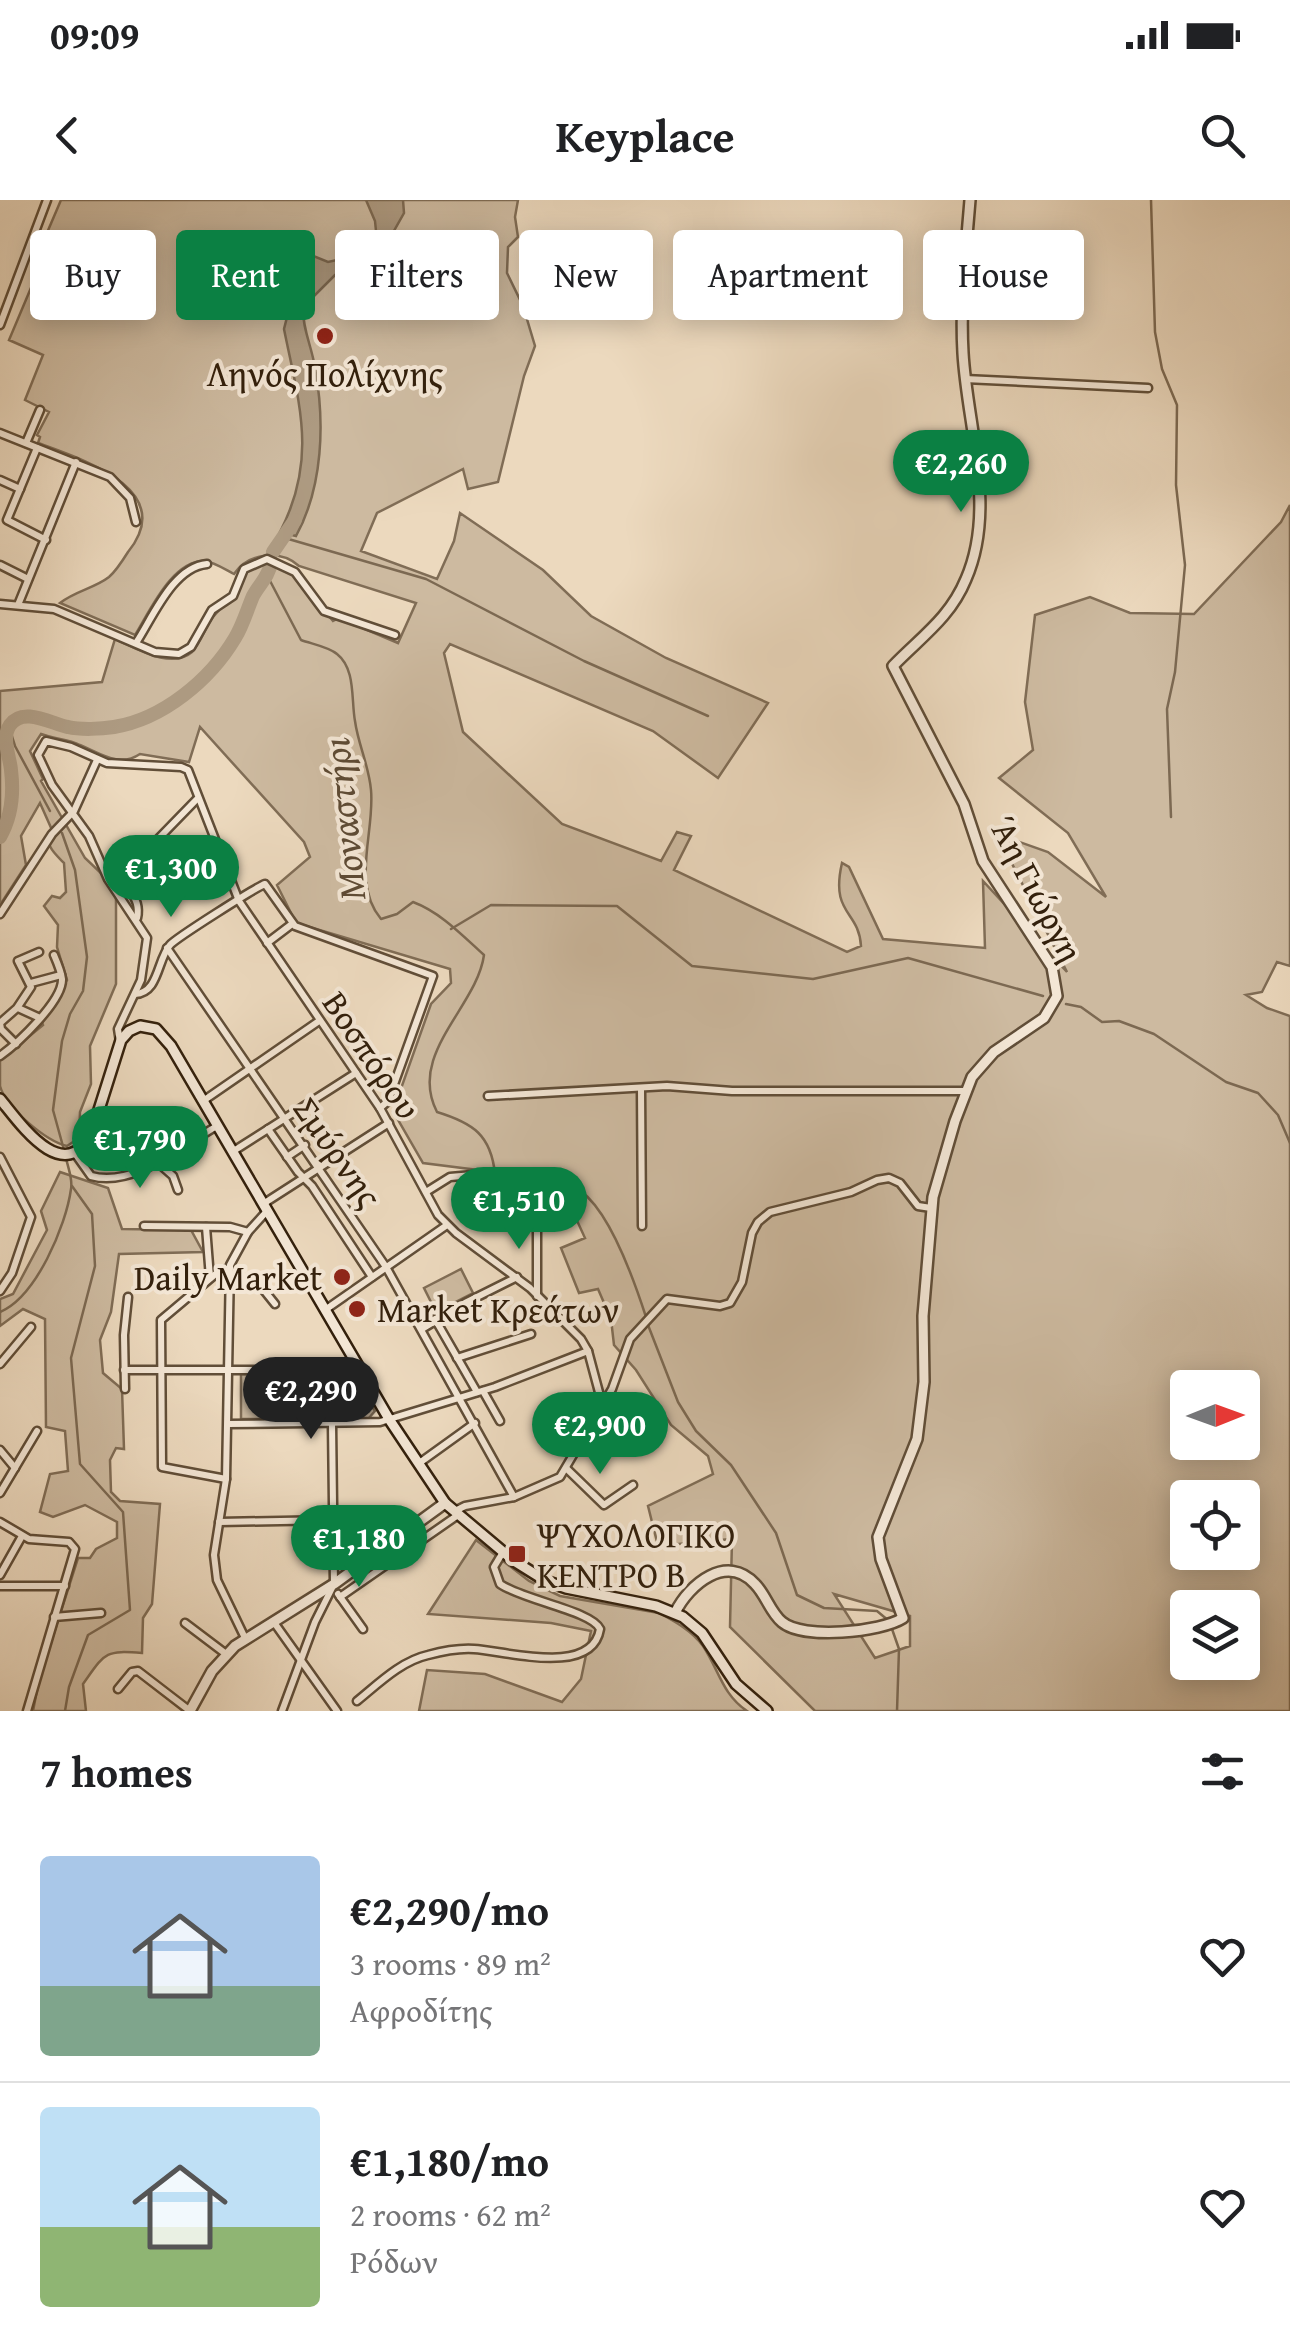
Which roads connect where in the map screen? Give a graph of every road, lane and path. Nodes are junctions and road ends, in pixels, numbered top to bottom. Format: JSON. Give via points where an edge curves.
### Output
{"nodes":[{"id":1,"x":47,"y":200,"type":"edge"},
{"id":2,"x":970,"y":200,"type":"edge"},
{"id":3,"x":0,"y":290,"type":"edge"},
{"id":4,"x":12,"y":292,"type":"junction"},
{"id":5,"x":0,"y":325,"type":"edge"},
{"id":6,"x":964,"y":379,"type":"junction"},
{"id":7,"x":1148,"y":388,"type":"dead end"},
{"id":8,"x":40,"y":410,"type":"dead end"},
{"id":9,"x":0,"y":433,"type":"edge"},
{"id":10,"x":26,"y":443,"type":"junction"},
{"id":11,"x":38,"y":448,"type":"junction"},
{"id":12,"x":76,"y":462,"type":"junction"},
{"id":13,"x":0,"y":480,"type":"edge"},
{"id":14,"x":20,"y":488,"type":"junction"},
{"id":15,"x":136,"y":522,"type":"dead end"},
{"id":16,"x":46,"y":540,"type":"junction"},
{"id":17,"x":207,"y":564,"type":"dead end"},
{"id":18,"x":0,"y":566,"type":"edge"},
{"id":19,"x":28,"y":580,"type":"junction"},
{"id":20,"x":0,"y":604,"type":"edge"},
{"id":21,"x":18,"y":605,"type":"junction"},
{"id":22,"x":395,"y":636,"type":"dead end"},
{"id":23,"x":136,"y":643,"type":"junction"},
{"id":24,"x":98,"y":760,"type":"junction"},
{"id":25,"x":197,"y":798,"type":"junction"},
{"id":26,"x":71,"y":815,"type":"junction"},
{"id":27,"x":238,"y":901,"type":"junction"},
{"id":28,"x":0,"y":914,"type":"edge"},
{"id":29,"x":137,"y":919,"type":"junction"},
{"id":30,"x":292,"y":924,"type":"junction"},
{"id":31,"x":266,"y":942,"type":"junction"},
{"id":32,"x":168,"y":948,"type":"junction"},
{"id":33,"x":38,"y":952,"type":"dead end"},
{"id":34,"x":54,"y":955,"type":"dead end"},
{"id":35,"x":61,"y":975,"type":"junction"},
{"id":36,"x":31,"y":983,"type":"junction"},
{"id":37,"x":135,"y":994,"type":"junction"},
{"id":38,"x":17,"y":1008,"type":"junction"},
{"id":39,"x":40,"y":1018,"type":"junction"},
{"id":40,"x":320,"y":1021,"type":"junction"},
{"id":41,"x":120,"y":1042,"type":"junction"},
{"id":42,"x":16,"y":1044,"type":"junction"},
{"id":43,"x":0,"y":1056,"type":"edge"},
{"id":44,"x":248,"y":1068,"type":"junction"},
{"id":45,"x":356,"y":1073,"type":"junction"},
{"id":46,"x":640,"y":1089,"type":"junction"},
{"id":47,"x":966,"y":1090,"type":"junction"},
{"id":48,"x":488,"y":1096,"type":"dead end"},
{"id":49,"x":0,"y":1099,"type":"edge"},
{"id":50,"x":203,"y":1101,"type":"junction"},
{"id":51,"x":380,"y":1108,"type":"junction"},
{"id":52,"x":285,"y":1118,"type":"junction"},
{"id":53,"x":389,"y":1123,"type":"junction"},
{"id":54,"x":217,"y":1126,"type":"junction"},
{"id":55,"x":268,"y":1130,"type":"junction"},
{"id":56,"x":305,"y":1145,"type":"junction"},
{"id":57,"x":232,"y":1152,"type":"junction"},
{"id":58,"x":68,"y":1153,"type":"junction"},
{"id":59,"x":287,"y":1156,"type":"junction"},
{"id":60,"x":0,"y":1157,"type":"edge"},
{"id":61,"x":156,"y":1161,"type":"junction"},
{"id":62,"x":320,"y":1168,"type":"junction"},
{"id":63,"x":304,"y":1178,"type":"junction"},
{"id":64,"x":178,"y":1190,"type":"dead end"},
{"id":65,"x":426,"y":1192,"type":"junction"},
{"id":66,"x":342,"y":1201,"type":"junction"},
{"id":67,"x":265,"y":1208,"type":"junction"},
{"id":68,"x":537,"y":1208,"type":"junction"},
{"id":69,"x":931,"y":1208,"type":"junction"},
{"id":70,"x":569,"y":1209,"type":"dead end"},
{"id":71,"x":329,"y":1211,"type":"junction"},
{"id":72,"x":447,"y":1225,"type":"junction"},
{"id":73,"x":144,"y":1226,"type":"dead end"},
{"id":74,"x":642,"y":1226,"type":"dead end"},
{"id":75,"x":206,"y":1227,"type":"junction"},
{"id":76,"x":361,"y":1229,"type":"junction"},
{"id":77,"x":248,"y":1232,"type":"junction"},
{"id":78,"x":348,"y":1240,"type":"junction"},
{"id":79,"x":386,"y":1267,"type":"junction"},
{"id":80,"x":230,"y":1272,"type":"junction"},
{"id":81,"x":372,"y":1277,"type":"junction"},
{"id":82,"x":210,"y":1278,"type":"junction"},
{"id":83,"x":517,"y":1278,"type":"junction"},
{"id":84,"x":0,"y":1291,"type":"edge"},
{"id":85,"x":538,"y":1296,"type":"junction"},
{"id":86,"x":128,"y":1297,"type":"dead end"},
{"id":87,"x":275,"y":1304,"type":"dead end"},
{"id":88,"x":325,"y":1310,"type":"junction"},
{"id":89,"x":435,"y":1319,"type":"junction"},
{"id":90,"x":31,"y":1326,"type":"dead end"},
{"id":91,"x":422,"y":1329,"type":"junction"},
{"id":92,"x":530,"y":1334,"type":"dead end"},
{"id":93,"x":588,"y":1351,"type":"junction"},
{"id":94,"x":457,"y":1358,"type":"junction"},
{"id":95,"x":356,"y":1363,"type":"junction"},
{"id":96,"x":0,"y":1364,"type":"edge"},
{"id":97,"x":124,"y":1370,"type":"junction"},
{"id":98,"x":161,"y":1370,"type":"junction"},
{"id":99,"x":230,"y":1370,"type":"junction"},
{"id":100,"x":126,"y":1389,"type":"dead end"},
{"id":101,"x":480,"y":1392,"type":"junction"},
{"id":102,"x":461,"y":1397,"type":"junction"},
{"id":103,"x":604,"y":1403,"type":"junction"},
{"id":104,"x":390,"y":1420,"type":"junction"},
{"id":105,"x":500,"y":1422,"type":"dead end"},
{"id":106,"x":474,"y":1423,"type":"junction"},
{"id":107,"x":228,"y":1424,"type":"junction"},
{"id":108,"x":332,"y":1424,"type":"junction"},
{"id":109,"x":37,"y":1432,"type":"dead end"},
{"id":110,"x":0,"y":1450,"type":"edge"},
{"id":111,"x":417,"y":1465,"type":"junction"},
{"id":112,"x":15,"y":1468,"type":"junction"},
{"id":113,"x":567,"y":1468,"type":"junction"},
{"id":114,"x":226,"y":1479,"type":"junction"},
{"id":115,"x":633,"y":1485,"type":"dead end"},
{"id":116,"x":0,"y":1493,"type":"edge"},
{"id":117,"x":514,"y":1497,"type":"junction"},
{"id":118,"x":445,"y":1503,"type":"junction"},
{"id":119,"x":456,"y":1514,"type":"junction"},
{"id":120,"x":334,"y":1520,"type":"junction"},
{"id":121,"x":0,"y":1522,"type":"edge"},
{"id":122,"x":219,"y":1522,"type":"junction"},
{"id":123,"x":22,"y":1536,"type":"junction"},
{"id":124,"x":503,"y":1552,"type":"junction"},
{"id":125,"x":0,"y":1575,"type":"edge"},
{"id":126,"x":334,"y":1584,"type":"junction"},
{"id":127,"x":0,"y":1586,"type":"edge"},
{"id":128,"x":65,"y":1586,"type":"junction"},
{"id":129,"x":340,"y":1596,"type":"junction"},
{"id":130,"x":101,"y":1613,"type":"dead end"},
{"id":131,"x":675,"y":1613,"type":"junction"},
{"id":132,"x":54,"y":1617,"type":"junction"},
{"id":133,"x":272,"y":1621,"type":"junction"},
{"id":134,"x":185,"y":1623,"type":"dead end"},
{"id":135,"x":364,"y":1629,"type":"dead end"},
{"id":136,"x":245,"y":1638,"type":"junction"},
{"id":137,"x":226,"y":1654,"type":"junction"},
{"id":138,"x":300,"y":1662,"type":"junction"},
{"id":139,"x":118,"y":1689,"type":"dead end"},
{"id":140,"x":357,"y":1701,"type":"dead end"},
{"id":141,"x":27,"y":1711,"type":"edge"},
{"id":142,"x":190,"y":1711,"type":"edge"},
{"id":143,"x":282,"y":1711,"type":"edge"},
{"id":144,"x":337,"y":1711,"type":"edge"},
{"id":145,"x":766,"y":1711,"type":"edge"}],
"edges":[{"from":1,"to":4,"type":"street"},
{"from":2,"to":6,"type":"street","name":"Άη Γιώργη"},
{"from":3,"to":4,"type":"street"},
{"from":4,"to":5,"type":"street"},
{"from":6,"to":7,"type":"street"},
{"from":6,"to":47,"type":"street","name":"Άη Γιώργη","via":[[978,540],[950,610],[893,666],[964,804],[983,860],[1052,967],[1058,990],[1048,1013],[986,1059]]},
{"from":8,"to":10,"type":"street"},
{"from":9,"to":10,"type":"street"},
{"from":10,"to":11,"type":"street"},
{"from":11,"to":12,"type":"street"},
{"from":11,"to":14,"type":"street"},
{"from":12,"to":15,"type":"street","via":[[119,483]]},
{"from":12,"to":16,"type":"street"},
{"from":13,"to":14,"type":"street"},
{"from":14,"to":16,"type":"street","via":[[7,522]]},
{"from":16,"to":19,"type":"street"},
{"from":17,"to":23,"type":"street","via":[[178,580]]},
{"from":18,"to":19,"type":"street"},
{"from":19,"to":21,"type":"street"},
{"from":20,"to":21,"type":"street"},
{"from":21,"to":23,"type":"street","via":[[54,609]]},
{"from":22,"to":23,"type":"street","via":[[324,611],[296,574],[268,559],[244,569],[233,596],[212,610],[186,652]]},
{"from":24,"to":25,"type":"street","via":[[184,768]]},
{"from":24,"to":26,"type":"street"},
{"from":24,"to":26,"type":"street","via":[[61,744],[40,746],[40,762]]},
{"from":25,"to":27,"type":"street","name":"Βοσπόρου"},
{"from":25,"to":29,"type":"street","via":[[126,872],[139,904]]},
{"from":26,"to":28,"type":"street"},
{"from":26,"to":29,"type":"street"},
{"from":27,"to":30,"type":"street","via":[[264,884]]},
{"from":27,"to":31,"type":"street","name":"Βοσπόρου"},
{"from":27,"to":32,"type":"street"},
{"from":29,"to":37,"type":"street","via":[[147,946]]},
{"from":30,"to":31,"type":"street"},
{"from":30,"to":51,"type":"street","via":[[433,976]]},
{"from":31,"to":40,"type":"street","name":"Βοσπόρου"},
{"from":32,"to":37,"type":"street","via":[[150,988]]},
{"from":32,"to":44,"type":"street","name":"Σμύρνης"},
{"from":33,"to":36,"type":"street","via":[[18,961]]},
{"from":34,"to":35,"type":"street"},
{"from":35,"to":36,"type":"street"},
{"from":35,"to":39,"type":"street"},
{"from":36,"to":38,"type":"street"},
{"from":37,"to":41,"type":"street","via":[[118,1029]]},
{"from":38,"to":39,"type":"street"},
{"from":38,"to":42,"type":"street","via":[[0,1024]]},
{"from":39,"to":42,"type":"street"},
{"from":40,"to":44,"type":"street"},
{"from":40,"to":45,"type":"street","name":"Βοσπόρου"},
{"from":41,"to":50,"type":"street","via":[[134,1027],[158,1030]]},
{"from":41,"to":58,"type":"street","via":[[90,1136]]},
{"from":42,"to":43,"type":"street"},
{"from":44,"to":50,"type":"street"},
{"from":44,"to":52,"type":"street","name":"Σμύρνης"},
{"from":45,"to":51,"type":"street","name":"Βοσπόρου"},
{"from":45,"to":52,"type":"street"},
{"from":46,"to":47,"type":"street"},
{"from":46,"to":48,"type":"street"},
{"from":46,"to":74,"type":"street"},
{"from":47,"to":69,"type":"street","name":"Άη Γιώργη"},
{"from":49,"to":58,"type":"street","via":[[34,1138]]},
{"from":50,"to":54,"type":"street"},
{"from":51,"to":53,"type":"street","name":"Βοσπόρου"},
{"from":52,"to":55,"type":"street"},
{"from":52,"to":56,"type":"street","name":"Σμύρνης"},
{"from":53,"to":62,"type":"street"},
{"from":53,"to":65,"type":"street","name":"Βοσπόρου"},
{"from":54,"to":57,"type":"street"},
{"from":54,"to":61,"type":"street"},
{"from":55,"to":57,"type":"street"},
{"from":55,"to":59,"type":"street"},
{"from":56,"to":59,"type":"street"},
{"from":56,"to":62,"type":"street","name":"Σμύρνης"},
{"from":57,"to":67,"type":"street"},
{"from":58,"to":61,"type":"street","via":[[99,1178],[128,1176]]},
{"from":59,"to":63,"type":"street"},
{"from":60,"to":84,"type":"street","via":[[31,1217]]},
{"from":61,"to":64,"type":"street"},
{"from":62,"to":63,"type":"street"},
{"from":62,"to":66,"type":"street","name":"Σμύρνης"},
{"from":63,"to":67,"type":"street"},
{"from":63,"to":71,"type":"street"},
{"from":65,"to":68,"type":"street","via":[[450,1177],[473,1175],[505,1204]]},
{"from":65,"to":72,"type":"street","name":"Βοσπόρου"},
{"from":66,"to":71,"type":"street"},
{"from":66,"to":76,"type":"street","name":"Σμύρνης"},
{"from":67,"to":77,"type":"street"},
{"from":67,"to":88,"type":"street"},
{"from":68,"to":70,"type":"street"},
{"from":68,"to":85,"type":"street"},
{"from":69,"to":103,"type":"street","via":[[918,1206],[889,1178],[767,1214],[752,1233],[735,1298],[724,1306],[663,1302],[630,1339]]},
{"from":69,"to":131,"type":"street","name":"Άη Γιώργη","via":[[918,1434],[878,1537],[903,1618],[813,1634],[795,1630],[773,1612],[754,1582],[729,1571],[702,1578]]},
{"from":71,"to":78,"type":"street"},
{"from":72,"to":79,"type":"street"},
{"from":72,"to":83,"type":"street","name":"Βοσπόρου"},
{"from":73,"to":75,"type":"street"},
{"from":75,"to":77,"type":"street"},
{"from":75,"to":82,"type":"street"},
{"from":76,"to":78,"type":"street"},
{"from":76,"to":79,"type":"street","name":"Σμύρνης"},
{"from":77,"to":80,"type":"street"},
{"from":78,"to":81,"type":"street"},
{"from":79,"to":81,"type":"street"},
{"from":79,"to":91,"type":"street","name":"Σμύρνης"},
{"from":80,"to":82,"type":"street"},
{"from":80,"to":87,"type":"street","via":[[263,1288]]},
{"from":80,"to":99,"type":"street"},
{"from":81,"to":88,"type":"street"},
{"from":82,"to":98,"type":"street","via":[[162,1318]]},
{"from":83,"to":85,"type":"street","name":"Βοσπόρου"},
{"from":83,"to":89,"type":"street"},
{"from":85,"to":93,"type":"street","name":"Βοσπόρου"},
{"from":86,"to":97,"type":"street"},
{"from":88,"to":95,"type":"street"},
{"from":89,"to":91,"type":"street"},
{"from":89,"to":94,"type":"street"},
{"from":90,"to":96,"type":"street"},
{"from":91,"to":102,"type":"street","name":"Σμύρνης"},
{"from":92,"to":94,"type":"street"},
{"from":93,"to":101,"type":"street"},
{"from":93,"to":103,"type":"street"},
{"from":94,"to":101,"type":"street"},
{"from":95,"to":99,"type":"street","via":[[336,1370]]},
{"from":95,"to":104,"type":"street"},
{"from":97,"to":98,"type":"street"},
{"from":97,"to":100,"type":"street"},
{"from":98,"to":99,"type":"street"},
{"from":98,"to":114,"type":"street","via":[[162,1467]]},
{"from":99,"to":107,"type":"street"},
{"from":101,"to":102,"type":"street"},
{"from":101,"to":105,"type":"street"},
{"from":102,"to":104,"type":"street"},
{"from":102,"to":106,"type":"street","name":"Σμύρνης"},
{"from":103,"to":113,"type":"street"},
{"from":104,"to":108,"type":"street"},
{"from":104,"to":111,"type":"street"},
{"from":106,"to":111,"type":"street"},
{"from":106,"to":117,"type":"street","name":"Σμύρνης"},
{"from":107,"to":108,"type":"street"},
{"from":107,"to":114,"type":"street"},
{"from":108,"to":120,"type":"street"},
{"from":109,"to":112,"type":"street"},
{"from":110,"to":112,"type":"street"},
{"from":111,"to":118,"type":"street"},
{"from":112,"to":116,"type":"street"},
{"from":113,"to":115,"type":"street","via":[[604,1505]]},
{"from":113,"to":117,"type":"street"},
{"from":114,"to":122,"type":"street"},
{"from":117,"to":119,"type":"street","via":[[465,1506]]},
{"from":118,"to":119,"type":"street"},
{"from":118,"to":126,"type":"street"},
{"from":119,"to":124,"type":"street"},
{"from":119,"to":129,"type":"street"},
{"from":120,"to":122,"type":"street"},
{"from":120,"to":126,"type":"street"},
{"from":121,"to":123,"type":"street"},
{"from":122,"to":136,"type":"street","via":[[214,1570]]},
{"from":123,"to":125,"type":"street"},
{"from":123,"to":128,"type":"street","via":[[72,1542]]},
{"from":124,"to":131,"type":"street","via":[[554,1584]]},
{"from":124,"to":140,"type":"street","via":[[494,1567],[500,1584],[592,1618],[600,1629],[593,1645],[559,1658],[474,1649],[424,1655]]},
{"from":126,"to":129,"type":"street"},
{"from":126,"to":133,"type":"street"},
{"from":126,"to":138,"type":"street"},
{"from":127,"to":128,"type":"street"},
{"from":128,"to":132,"type":"street"},
{"from":129,"to":135,"type":"street"},
{"from":130,"to":132,"type":"street"},
{"from":131,"to":145,"type":"street","via":[[698,1628],[733,1680]]},
{"from":132,"to":141,"type":"street"},
{"from":133,"to":136,"type":"street"},
{"from":133,"to":138,"type":"street"},
{"from":134,"to":137,"type":"street"},
{"from":136,"to":137,"type":"street"},
{"from":137,"to":142,"type":"street"},
{"from":138,"to":143,"type":"street"},
{"from":138,"to":144,"type":"street"},
{"from":139,"to":142,"type":"street","via":[[137,1670]]}]}
